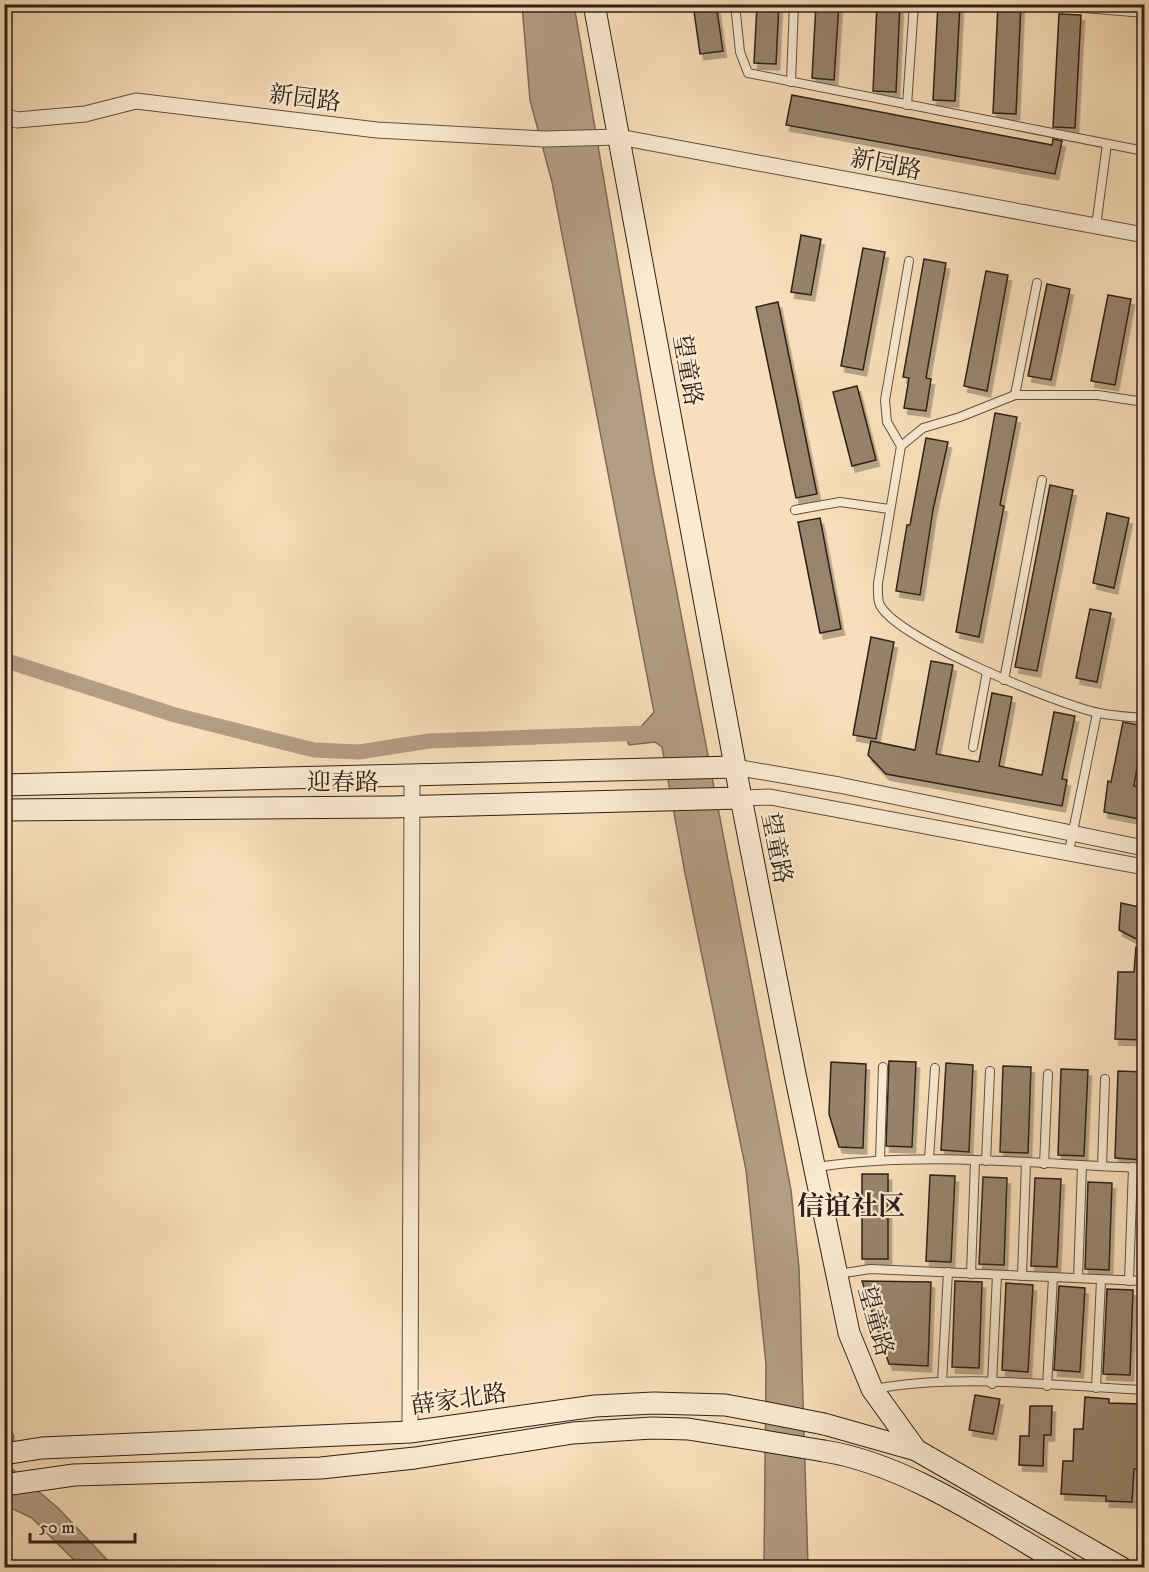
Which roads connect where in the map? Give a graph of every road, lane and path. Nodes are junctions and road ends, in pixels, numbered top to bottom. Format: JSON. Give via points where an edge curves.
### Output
{"nodes":[{"id":1,"x":594,"y":4,"type":"edge"},
{"id":2,"x":735,"y":4,"type":"edge"},
{"id":3,"x":795,"y":4,"type":"edge"},
{"id":4,"x":914,"y":4,"type":"edge"},
{"id":5,"x":1037,"y":4,"type":"edge"},
{"id":6,"x":1144,"y":13,"type":"edge"},
{"id":7,"x":791,"y":82,"type":"junction"},
{"id":8,"x":907,"y":105,"type":"junction"},
{"id":9,"x":4,"y":116,"type":"edge"},
{"id":10,"x":611,"y":138,"type":"junction"},
{"id":11,"x":1107,"y":144,"type":"junction"},
{"id":12,"x":1144,"y":151,"type":"edge"},
{"id":13,"x":1096,"y":226,"type":"junction"},
{"id":14,"x":1144,"y":235,"type":"edge"},
{"id":15,"x":909,"y":261,"type":"dead end"},
{"id":16,"x":1037,"y":283,"type":"dead end"},
{"id":17,"x":1144,"y":391,"type":"edge"},
{"id":18,"x":1015,"y":394,"type":"junction"},
{"id":19,"x":1144,"y":402,"type":"edge"},
{"id":20,"x":901,"y":446,"type":"junction"},
{"id":21,"x":1042,"y":480,"type":"dead end"},
{"id":22,"x":889,"y":509,"type":"junction"},
{"id":23,"x":795,"y":510,"type":"dead end"},
{"id":24,"x":987,"y":672,"type":"junction"},
{"id":25,"x":1004,"y":680,"type":"junction"},
{"id":26,"x":1097,"y":713,"type":"junction"},
{"id":27,"x":1144,"y":718,"type":"edge"},
{"id":28,"x":973,"y":747,"type":"dead end"},
{"id":29,"x":735,"y":767,"type":"junction"},
{"id":30,"x":412,"y":775,"type":"junction"},
{"id":31,"x":4,"y":785,"type":"edge"},
{"id":32,"x":741,"y":798,"type":"junction"},
{"id":33,"x":410,"y":806,"type":"junction"},
{"id":34,"x":4,"y":810,"type":"edge"},
{"id":35,"x":1073,"y":833,"type":"junction"},
{"id":36,"x":1144,"y":848,"type":"edge"},
{"id":37,"x":1069,"y":851,"type":"junction"},
{"id":38,"x":1144,"y":867,"type":"edge"},
{"id":39,"x":883,"y":1067,"type":"dead end"},
{"id":40,"x":934,"y":1068,"type":"dead end"},
{"id":41,"x":990,"y":1071,"type":"dead end"},
{"id":42,"x":1048,"y":1074,"type":"dead end"},
{"id":43,"x":1105,"y":1079,"type":"dead end"},
{"id":44,"x":880,"y":1159,"type":"junction"},
{"id":45,"x":929,"y":1159,"type":"junction"},
{"id":46,"x":975,"y":1161,"type":"junction"},
{"id":47,"x":986,"y":1161,"type":"junction"},
{"id":48,"x":1026,"y":1163,"type":"junction"},
{"id":49,"x":1044,"y":1164,"type":"junction"},
{"id":50,"x":1082,"y":1165,"type":"junction"},
{"id":51,"x":1102,"y":1166,"type":"junction"},
{"id":52,"x":814,"y":1167,"type":"junction"},
{"id":53,"x":1133,"y":1167,"type":"junction"},
{"id":54,"x":1144,"y":1168,"type":"edge"},
{"id":55,"x":948,"y":1272,"type":"junction"},
{"id":56,"x":837,"y":1274,"type":"junction"},
{"id":57,"x":971,"y":1274,"type":"junction"},
{"id":58,"x":997,"y":1275,"type":"junction"},
{"id":59,"x":1022,"y":1276,"type":"junction"},
{"id":60,"x":1053,"y":1277,"type":"junction"},
{"id":61,"x":1078,"y":1278,"type":"junction"},
{"id":62,"x":1101,"y":1280,"type":"junction"},
{"id":63,"x":1129,"y":1281,"type":"junction"},
{"id":64,"x":1144,"y":1281,"type":"edge"},
{"id":65,"x":942,"y":1382,"type":"junction"},
{"id":66,"x":993,"y":1384,"type":"junction"},
{"id":67,"x":1047,"y":1386,"type":"junction"},
{"id":68,"x":1096,"y":1388,"type":"junction"},
{"id":69,"x":872,"y":1389,"type":"junction"},
{"id":70,"x":1144,"y":1390,"type":"edge"},
{"id":71,"x":410,"y":1432,"type":"junction"},
{"id":72,"x":7,"y":1445,"type":"edge"},
{"id":73,"x":916,"y":1450,"type":"junction"},
{"id":74,"x":4,"y":1485,"type":"edge"},
{"id":75,"x":1144,"y":1562,"type":"edge"},
{"id":76,"x":1069,"y":1568,"type":"edge"},
{"id":77,"x":1122,"y":1568,"type":"edge"},
{"id":78,"x":1143,"y":1568,"type":"edge"}],
"edges":[{"from":1,"to":10,"type":"main road","name":"望童路"},
{"from":2,"to":7,"type":"lane","via":[[740,52],[748,73]]},
{"from":3,"to":7,"type":"lane"},
{"from":4,"to":8,"type":"lane"},
{"from":5,"to":6,"type":"lane"},
{"from":7,"to":8,"type":"lane"},
{"from":8,"to":11,"type":"lane"},
{"from":9,"to":10,"type":"street","name":"新园路","via":[[17,120],[85,114],[136,101],[377,130],[544,139]]},
{"from":10,"to":13,"type":"street","name":"新园路"},
{"from":10,"to":29,"type":"main road","name":"望童路"},
{"from":11,"to":12,"type":"lane"},
{"from":11,"to":13,"type":"lane"},
{"from":13,"to":14,"type":"street","name":"新园路"},
{"from":15,"to":20,"type":"lane","via":[[885,400],[887,422]]},
{"from":16,"to":18,"type":"lane"},
{"from":17,"to":19,"type":"lane"},
{"from":18,"to":19,"type":"lane","via":[[1098,395]]},
{"from":18,"to":20,"type":"lane","via":[[923,428]]},
{"from":20,"to":22,"type":"lane"},
{"from":21,"to":25,"type":"lane"},
{"from":22,"to":23,"type":"lane","via":[[840,502]]},
{"from":22,"to":24,"type":"lane","via":[[878,604],[891,620],[908,631]]},
{"from":24,"to":25,"type":"lane"},
{"from":24,"to":28,"type":"lane"},
{"from":25,"to":26,"type":"lane"},
{"from":26,"to":27,"type":"lane"},
{"from":26,"to":35,"type":"lane"},
{"from":29,"to":30,"type":"main road","name":"迎春路"},
{"from":29,"to":32,"type":"main road","name":"望童路"},
{"from":29,"to":35,"type":"street"},
{"from":30,"to":31,"type":"main road","name":"迎春路"},
{"from":30,"to":33,"type":"street"},
{"from":32,"to":33,"type":"main road","name":"迎春路"},
{"from":32,"to":37,"type":"street","via":[[770,797]]},
{"from":32,"to":52,"type":"main road","name":"望童路"},
{"from":33,"to":34,"type":"main road","name":"迎春路"},
{"from":33,"to":71,"type":"street"},
{"from":35,"to":36,"type":"street"},
{"from":35,"to":37,"type":"lane"},
{"from":37,"to":38,"type":"street"},
{"from":39,"to":44,"type":"lane"},
{"from":40,"to":45,"type":"lane"},
{"from":41,"to":47,"type":"lane"},
{"from":42,"to":49,"type":"lane"},
{"from":43,"to":51,"type":"lane"},
{"from":44,"to":45,"type":"lane"},
{"from":44,"to":52,"type":"lane"},
{"from":45,"to":46,"type":"lane"},
{"from":46,"to":47,"type":"lane"},
{"from":46,"to":57,"type":"lane"},
{"from":47,"to":48,"type":"lane"},
{"from":48,"to":49,"type":"lane"},
{"from":48,"to":59,"type":"lane"},
{"from":49,"to":50,"type":"lane"},
{"from":50,"to":51,"type":"lane"},
{"from":50,"to":61,"type":"lane"},
{"from":51,"to":53,"type":"lane"},
{"from":52,"to":56,"type":"main road","name":"望童路"},
{"from":53,"to":54,"type":"lane"},
{"from":53,"to":63,"type":"lane"},
{"from":55,"to":56,"type":"lane","via":[[870,1269]]},
{"from":55,"to":57,"type":"lane"},
{"from":55,"to":65,"type":"lane"},
{"from":56,"to":69,"type":"main road","name":"望童路","via":[[849,1333]]},
{"from":57,"to":58,"type":"lane"},
{"from":58,"to":59,"type":"lane"},
{"from":58,"to":66,"type":"lane"},
{"from":59,"to":60,"type":"lane"},
{"from":60,"to":61,"type":"lane"},
{"from":60,"to":67,"type":"lane"},
{"from":61,"to":62,"type":"lane"},
{"from":62,"to":63,"type":"lane"},
{"from":62,"to":68,"type":"lane"},
{"from":63,"to":64,"type":"lane"},
{"from":65,"to":66,"type":"lane"},
{"from":65,"to":69,"type":"lane"},
{"from":66,"to":67,"type":"lane"},
{"from":67,"to":68,"type":"lane"},
{"from":68,"to":70,"type":"lane"},
{"from":69,"to":73,"type":"main road","name":"望童路"},
{"from":71,"to":72,"type":"main road","name":"薛家北路","via":[[53,1448]]},
{"from":71,"to":73,"type":"main road","name":"薛家北路","bridge":true,"via":[[619,1405],[725,1405],[824,1424]]},
{"from":73,"to":77,"type":"main road","name":"望童路"},
{"from":74,"to":76,"type":"main road","bridge":true,"via":[[74,1475],[321,1468],[415,1458],[573,1433],[688,1429],[824,1451],[885,1470],[924,1485]]},
{"from":75,"to":78,"type":"street"}]}
